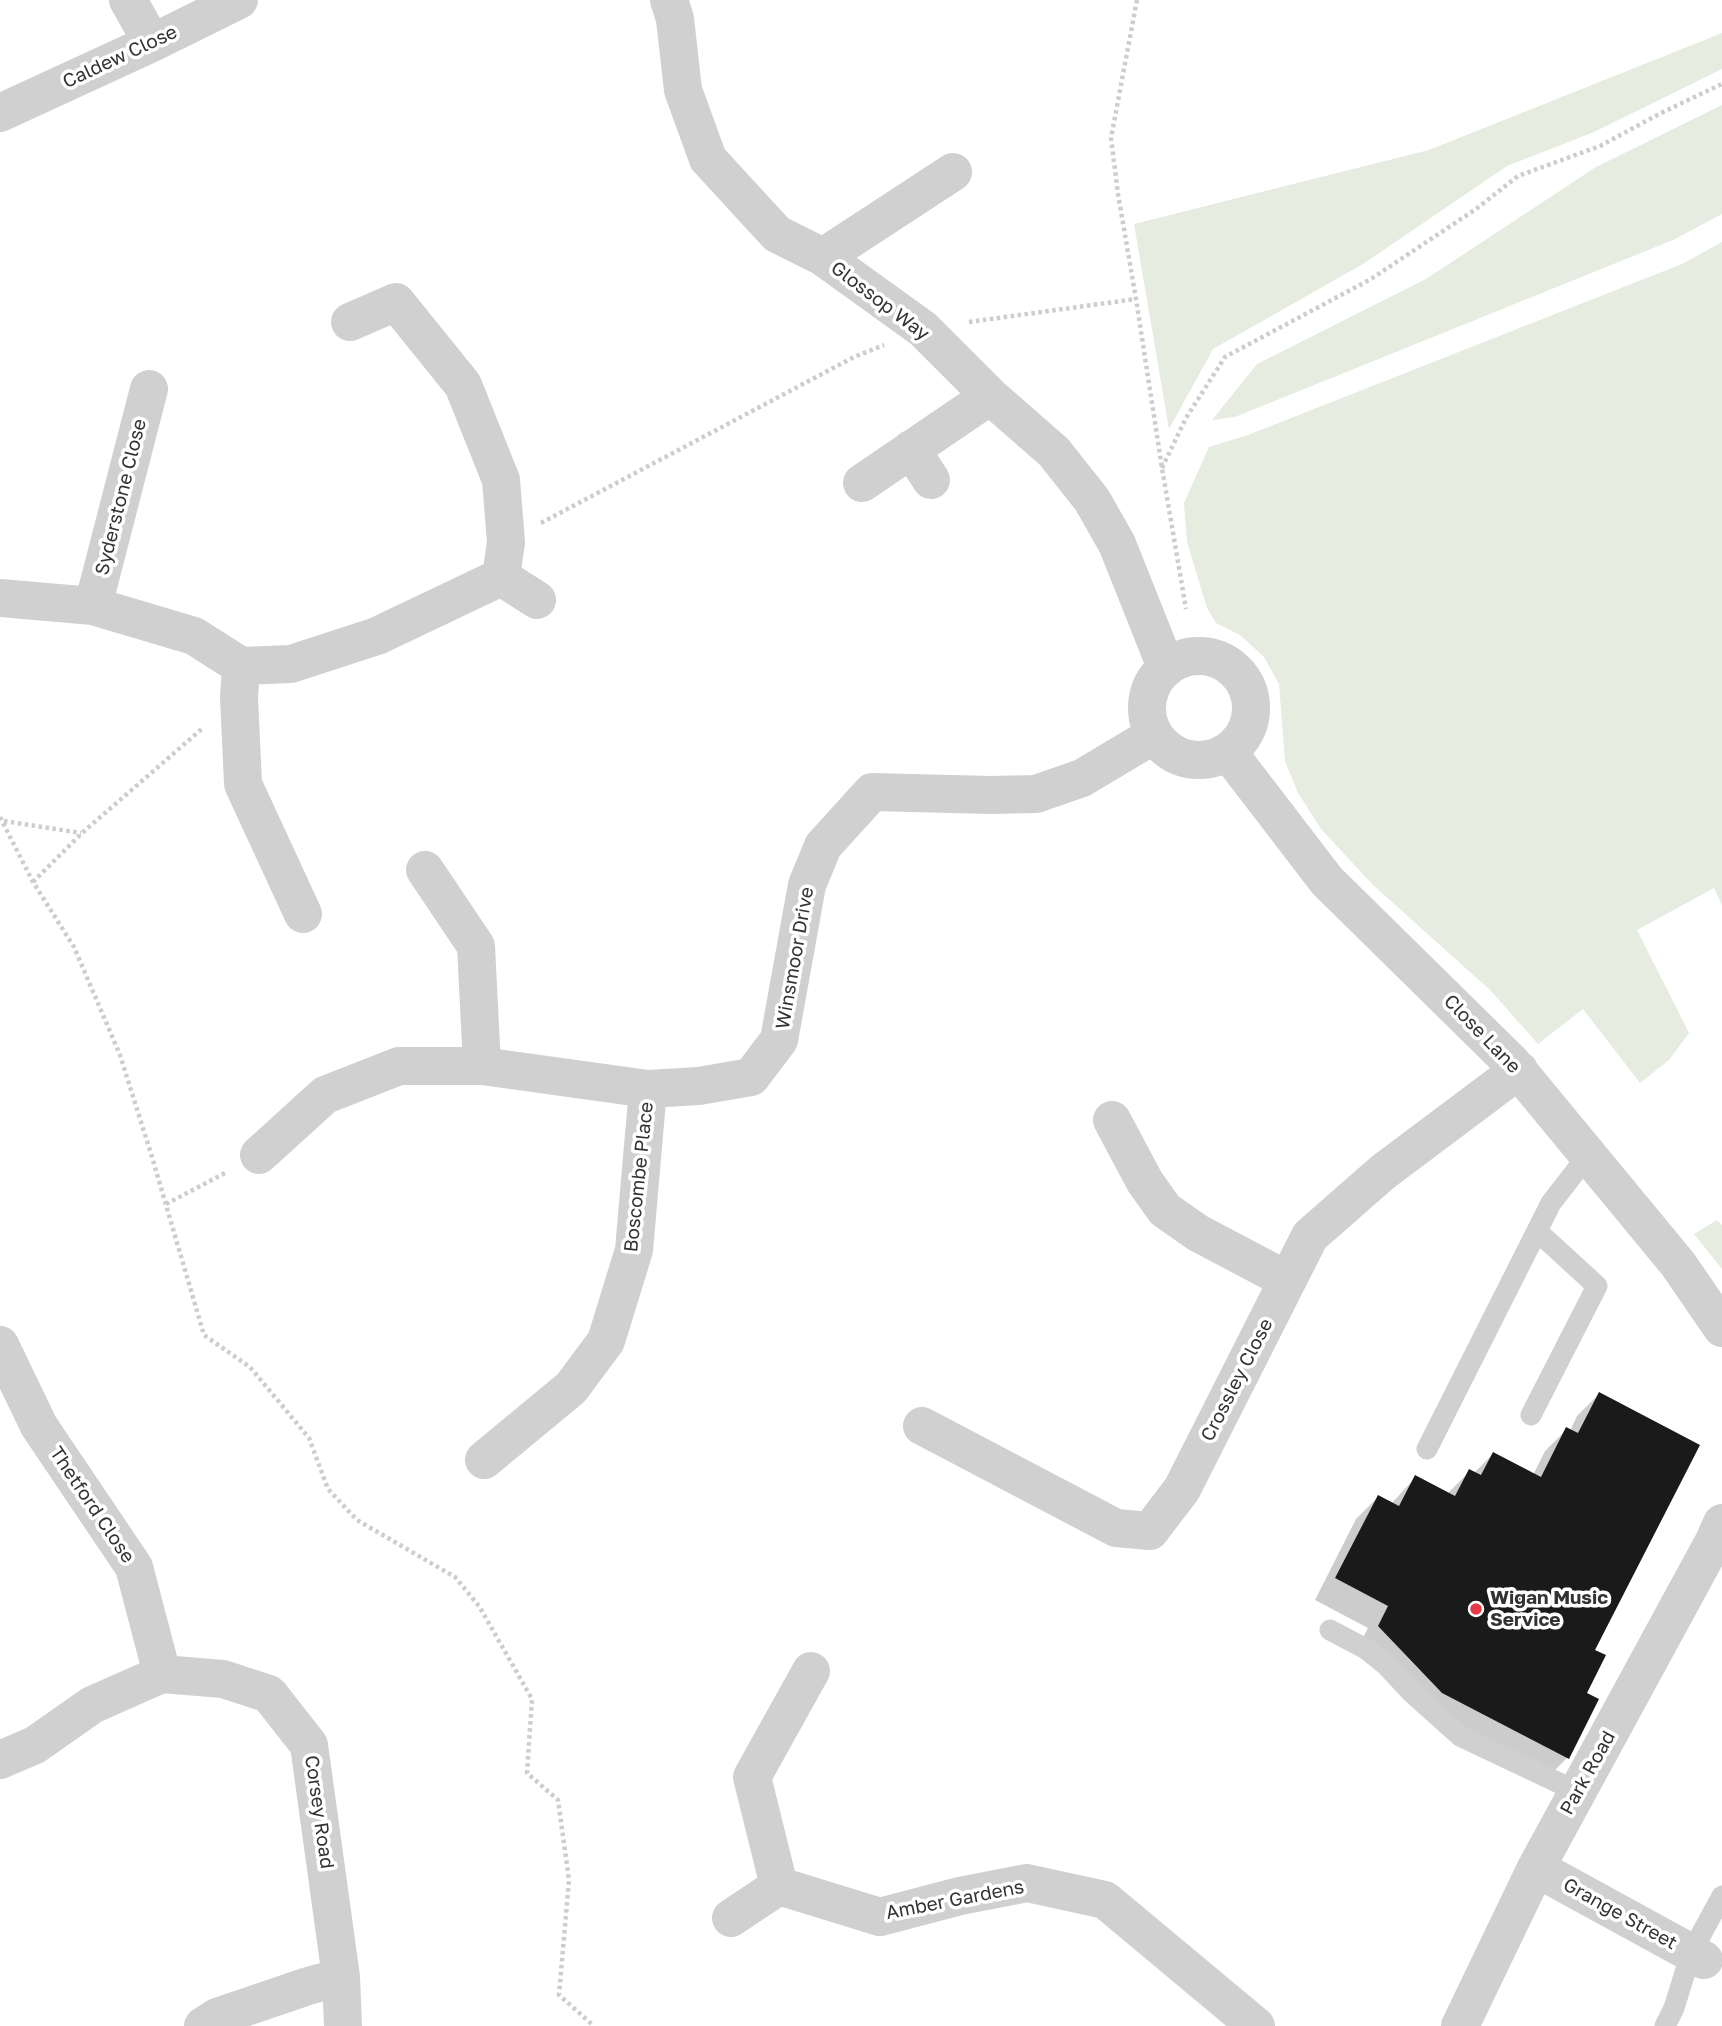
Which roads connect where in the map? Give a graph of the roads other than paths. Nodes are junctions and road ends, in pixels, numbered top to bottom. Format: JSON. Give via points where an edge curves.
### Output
{"nodes":[{"id":1,"x":128,"y":0,"type":"edge"},
{"id":2,"x":239,"y":0,"type":"edge"},
{"id":3,"x":669,"y":0,"type":"edge"},
{"id":4,"x":152,"y":43,"type":"junction"},
{"id":5,"x":0,"y":113,"type":"edge"},
{"id":6,"x":953,"y":172,"type":"dead end"},
{"id":7,"x":823,"y":257,"type":"junction"},
{"id":8,"x":350,"y":323,"type":"dead end"},
{"id":9,"x":149,"y":389,"type":"dead end"},
{"id":10,"x":990,"y":396,"type":"junction"},
{"id":11,"x":862,"y":482,"type":"dead end"},
{"id":12,"x":503,"y":559,"type":"junction"},
{"id":13,"x":0,"y":598,"type":"edge"},
{"id":14,"x":537,"y":600,"type":"dead end"},
{"id":15,"x":93,"y":606,"type":"junction"},
{"id":16,"x":1180,"y":661,"type":"junction"},
{"id":17,"x":240,"y":682,"type":"junction"},
{"id":18,"x":1154,"y":735,"type":"junction"},
{"id":19,"x":1228,"y":752,"type":"junction"},
{"id":20,"x":425,"y":870,"type":"dead end"},
{"id":21,"x":303,"y":914,"type":"dead end"},
{"id":22,"x":482,"y":1066,"type":"junction"},
{"id":23,"x":1519,"y":1070,"type":"junction"},
{"id":24,"x":648,"y":1089,"type":"junction"},
{"id":25,"x":1112,"y":1120,"type":"dead end"},
{"id":26,"x":1589,"y":1154,"type":"junction"},
{"id":27,"x":259,"y":1155,"type":"road end"},
{"id":28,"x":1537,"y":1231,"type":"junction"},
{"id":29,"x":1287,"y":1280,"type":"junction"},
{"id":30,"x":1722,"y":1328,"type":"edge"},
{"id":31,"x":0,"y":1345,"type":"edge"},
{"id":32,"x":1531,"y":1415,"type":"dead end"},
{"id":33,"x":922,"y":1426,"type":"dead end"},
{"id":34,"x":1427,"y":1449,"type":"dead end"},
{"id":35,"x":484,"y":1460,"type":"dead end"},
{"id":36,"x":1721,"y":1531,"type":"edge"},
{"id":37,"x":1329,"y":1630,"type":"dead end"},
{"id":38,"x":810,"y":1671,"type":"dead end"},
{"id":39,"x":162,"y":1674,"type":"junction"},
{"id":40,"x":0,"y":1760,"type":"edge"},
{"id":41,"x":1578,"y":1792,"type":"junction"},
{"id":42,"x":1536,"y":1868,"type":"junction"},
{"id":43,"x":779,"y":1886,"type":"junction"},
{"id":44,"x":1722,"y":1896,"type":"edge"},
{"id":45,"x":731,"y":1918,"type":"dead end"},
{"id":46,"x":1697,"y":1957,"type":"junction"},
{"id":47,"x":341,"y":1977,"type":"junction"},
{"id":48,"x":203,"y":2026,"type":"edge"},
{"id":49,"x":343,"y":2026,"type":"edge"},
{"id":50,"x":1256,"y":2026,"type":"edge"},
{"id":51,"x":1460,"y":2026,"type":"edge"},
{"id":52,"x":1665,"y":2026,"type":"edge"}],
"edges":[{"from":1,"to":4,"type":"street"},
{"from":2,"to":4,"type":"street","name":"Caldew Close"},
{"from":3,"to":7,"type":"street","name":"Glossop Way","via":[[683,90],[708,159],[777,234]]},
{"from":4,"to":5,"type":"street","name":"Caldew Close"},
{"from":6,"to":7,"type":"street"},
{"from":7,"to":10,"type":"street","name":"Glossop Way","via":[[923,329]]},
{"from":8,"to":12,"type":"street","via":[[396,302],[463,385],[502,480]]},
{"from":9,"to":15,"type":"street","name":"Syderstone Close"},
{"from":10,"to":11,"type":"street","via":[[921,464]]},
{"from":10,"to":16,"type":"street","name":"Glossop Way","via":[[1054,452],[1092,500]]},
{"from":12,"to":14,"type":"street"},
{"from":12,"to":17,"type":"street","via":[[377,636]]},
{"from":13,"to":15,"type":"street"},
{"from":15,"to":17,"type":"street","via":[[194,636]]},
{"from":16,"to":18,"type":"street","via":[[1155,678],[1149,691],[1147,721]]},
{"from":16,"to":19,"type":"street","via":[[1212,656],[1241,675],[1249,690],[1249,725]]},
{"from":17,"to":21,"type":"street","via":[[243,784]]},
{"from":18,"to":19,"type":"street","via":[[1179,757],[1212,759]]},
{"from":18,"to":24,"type":"street","name":"Winsmoor Drive","via":[[1082,778],[1036,794],[872,792],[823,846],[807,885],[779,1040],[751,1077]]},
{"from":19,"to":23,"type":"street","name":"Close Lane","via":[[1326,881]]},
{"from":20,"to":22,"type":"street","via":[[476,946]]},
{"from":22,"to":24,"type":"street","name":"Winsmoor Drive"},
{"from":22,"to":27,"type":"street","name":"Winsmoor Drive","via":[[399,1066],[325,1095]]},
{"from":23,"to":26,"type":"street","name":"Close Lane"},
{"from":23,"to":29,"type":"street","name":"Crossley Close","via":[[1383,1172],[1310,1236]]},
{"from":24,"to":35,"type":"street","name":"Boscombe Place","via":[[634,1250],[606,1341],[571,1388]]},
{"from":25,"to":29,"type":"street","via":[[1165,1210],[1198,1233]]},
{"from":26,"to":28,"type":"lane","via":[[1551,1203]]},
{"from":26,"to":30,"type":"street","name":"Close Lane","via":[[1678,1264]]},
{"from":28,"to":32,"type":"lane","via":[[1597,1286]]},
{"from":28,"to":34,"type":"lane"},
{"from":29,"to":33,"type":"street","name":"Crossley Close","via":[[1182,1489],[1150,1531],[1116,1528]]},
{"from":31,"to":39,"type":"street","name":"Thetford Close","via":[[39,1426],[134,1567]]},
{"from":36,"to":41,"type":"street","name":"Park Road"},
{"from":37,"to":41,"type":"lane","via":[[1386,1665],[1460,1736]]},
{"from":38,"to":43,"type":"street","via":[[752,1777]]},
{"from":39,"to":40,"type":"street","name":"Corsey Road","via":[[92,1705],[35,1745]]},
{"from":39,"to":47,"type":"street","name":"Corsey Road","via":[[223,1679],[269,1694],[309,1745]]},
{"from":41,"to":42,"type":"street","name":"Park Road"},
{"from":42,"to":46,"type":"street","name":"Grange Street"},
{"from":42,"to":51,"type":"street","name":"Park Road"},
{"from":43,"to":45,"type":"street"},
{"from":43,"to":50,"type":"street","name":"Amber Gardens","via":[[880,1917],[1027,1883],[1105,1900]]},
{"from":44,"to":46,"type":"lane"},
{"from":46,"to":52,"type":"lane"},
{"from":47,"to":48,"type":"street","via":[[217,2017]]},
{"from":47,"to":49,"type":"street","name":"Corsey Road"}]}
